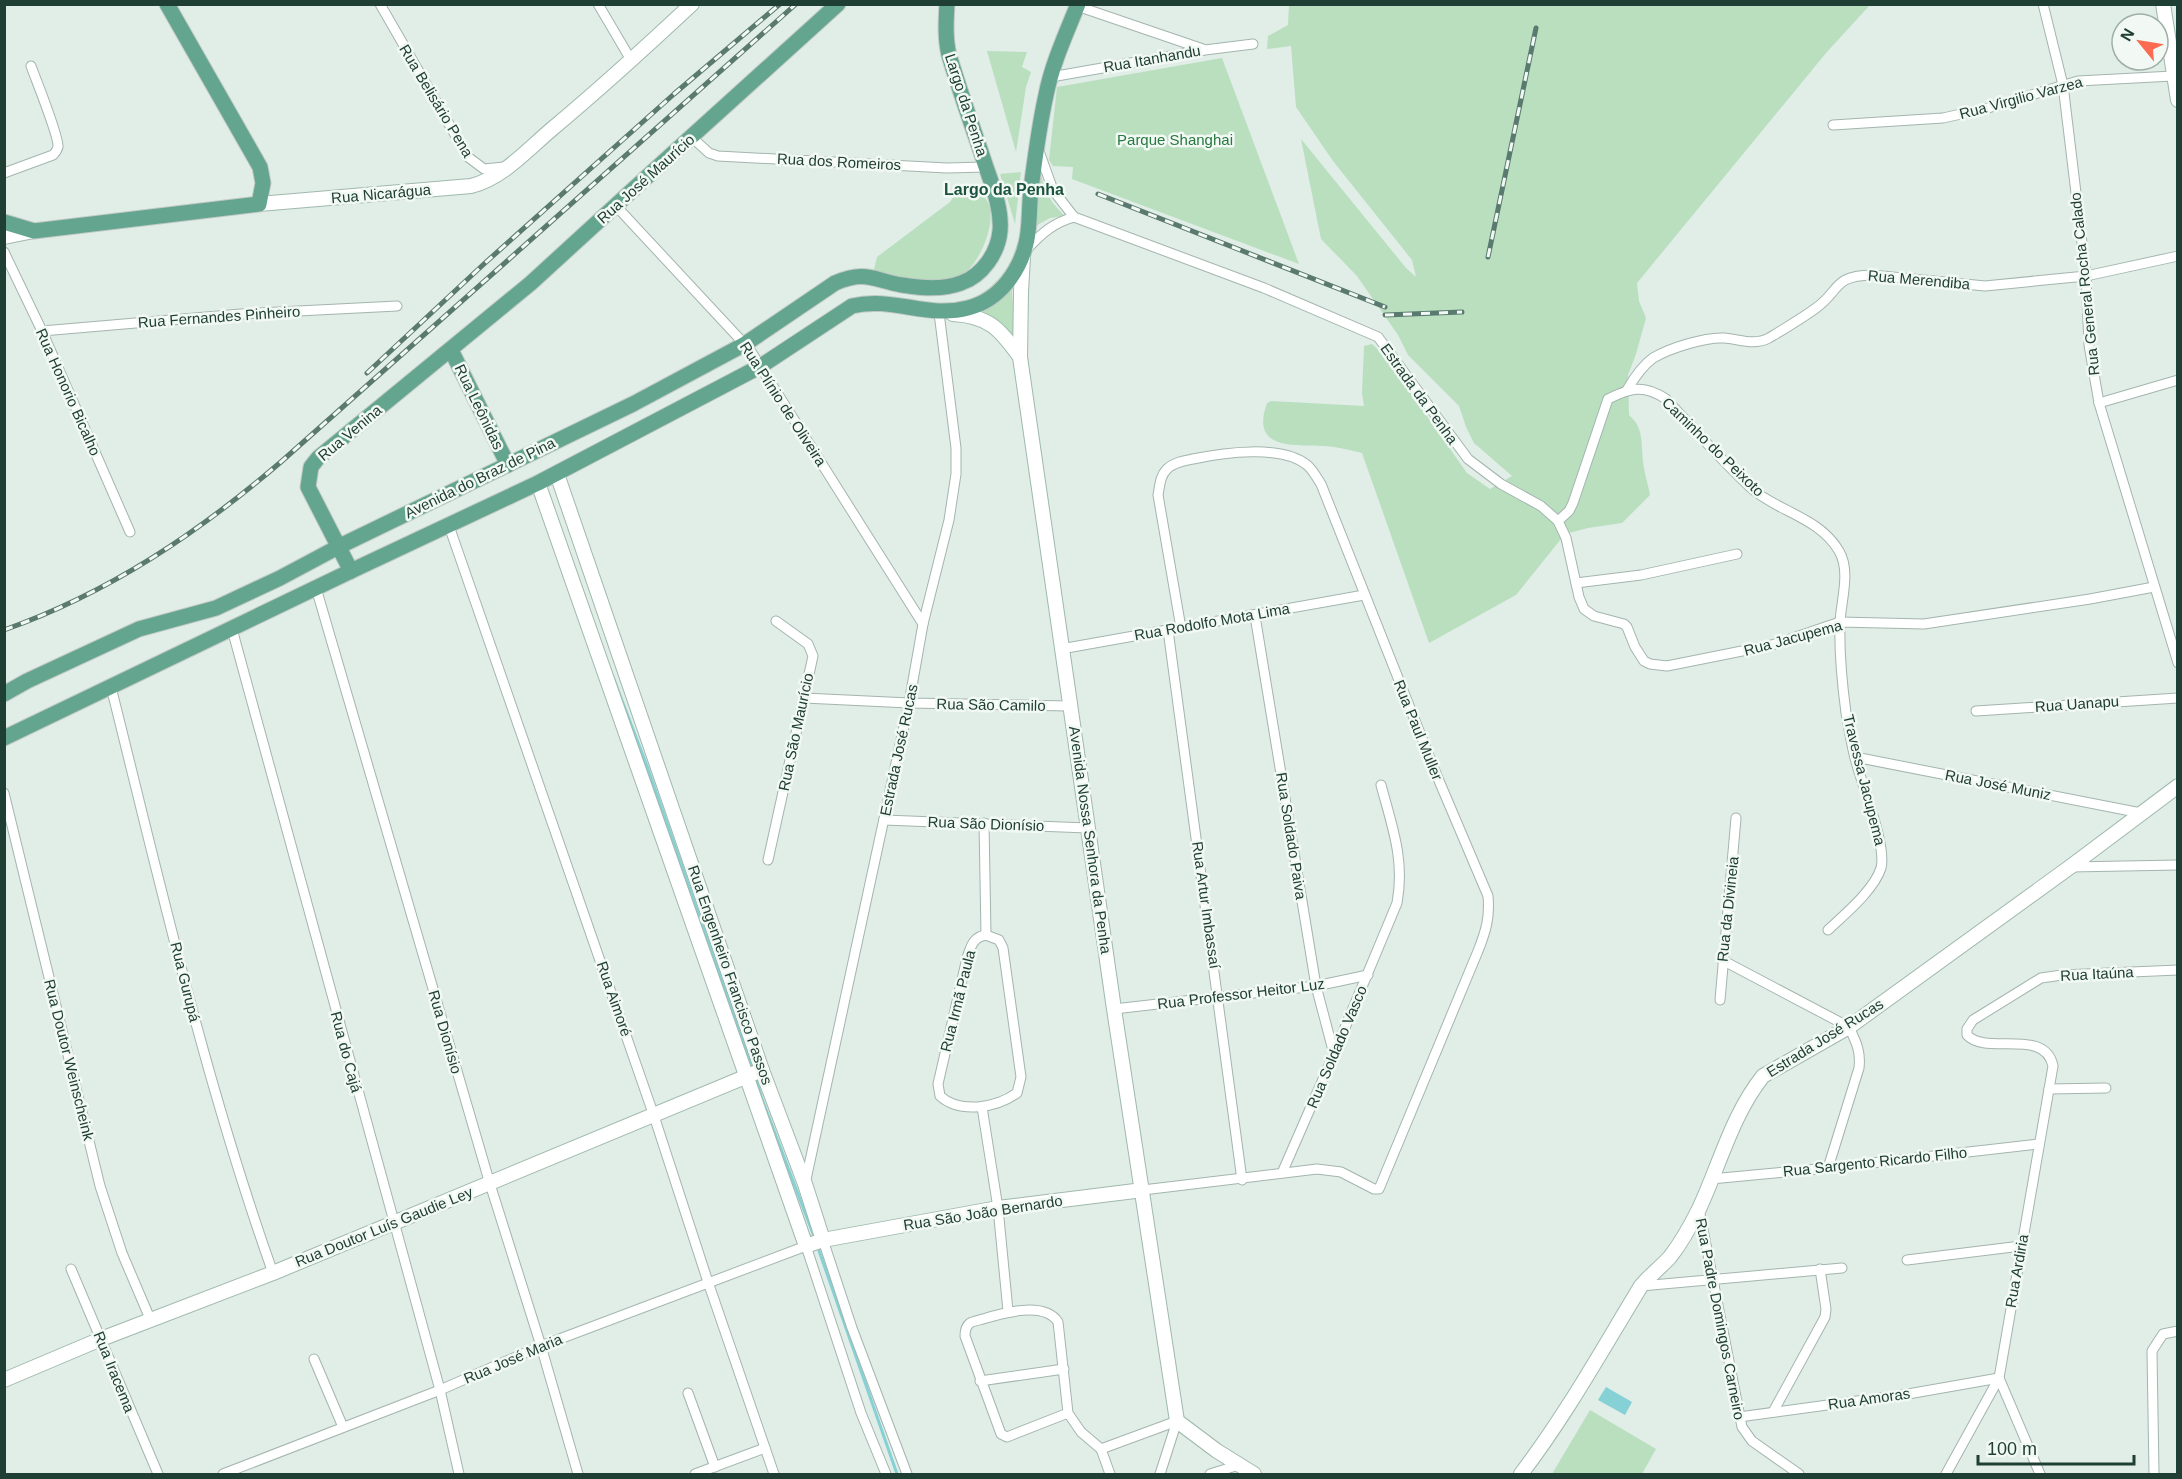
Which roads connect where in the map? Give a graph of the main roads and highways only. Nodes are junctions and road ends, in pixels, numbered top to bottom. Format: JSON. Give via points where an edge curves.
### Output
{"nodes":[{"id":1,"x":167,"y":4,"type":"edge"},
{"id":2,"x":838,"y":4,"type":"edge"},
{"id":3,"x":946,"y":4,"type":"edge"},
{"id":4,"x":1077,"y":5,"type":"edge"},
{"id":5,"x":4,"y":222,"type":"edge"},
{"id":6,"x":950,"y":286,"type":"joint"},
{"id":7,"x":451,"y":350,"type":"junction"},
{"id":8,"x":508,"y":465,"type":"junction"},
{"id":9,"x":340,"y":546,"type":"junction"},
{"id":10,"x":351,"y":571,"type":"junction"},
{"id":11,"x":4,"y":694,"type":"edge"},
{"id":12,"x":4,"y":738,"type":"edge"}],
"edges":[{"from":1,"to":5,"type":"main road","name":"Rua Nicarágua","via":[[260,167],[264,183],[259,204],[33,231]]},
{"from":2,"to":7,"type":"main road","name":"Rua José Maurício","via":[[531,283]]},
{"from":3,"to":6,"type":"main road","name":"Largo da Penha","via":[[949,53],[1000,219],[999,239],[985,266],[963,283]]},
{"from":4,"to":10,"type":"main road","name":"Avenida do Braz de Pina","via":[[1046,91],[1023,254],[1000,291],[970,308],[939,313],[883,302],[852,306],[761,366],[557,474]]},
{"from":6,"to":8,"type":"main road","name":"Avenida do Braz de Pina","via":[[939,289],[901,285],[868,276],[845,279],[746,344]]},
{"from":7,"to":8,"type":"main road","name":"Rua Leônidas"},
{"from":7,"to":9,"type":"main road","name":"Rua Venina","via":[[311,467],[308,487]]},
{"from":8,"to":9,"type":"main road","name":"Avenida do Braz de Pina"},
{"from":9,"to":10,"type":"main road","name":"Rua Venina"},
{"from":9,"to":11,"type":"main road","name":"Avenida do Braz de Pina","via":[[216,608],[139,629]]},
{"from":10,"to":12,"type":"main road","name":"Avenida do Braz de Pina"}]}
